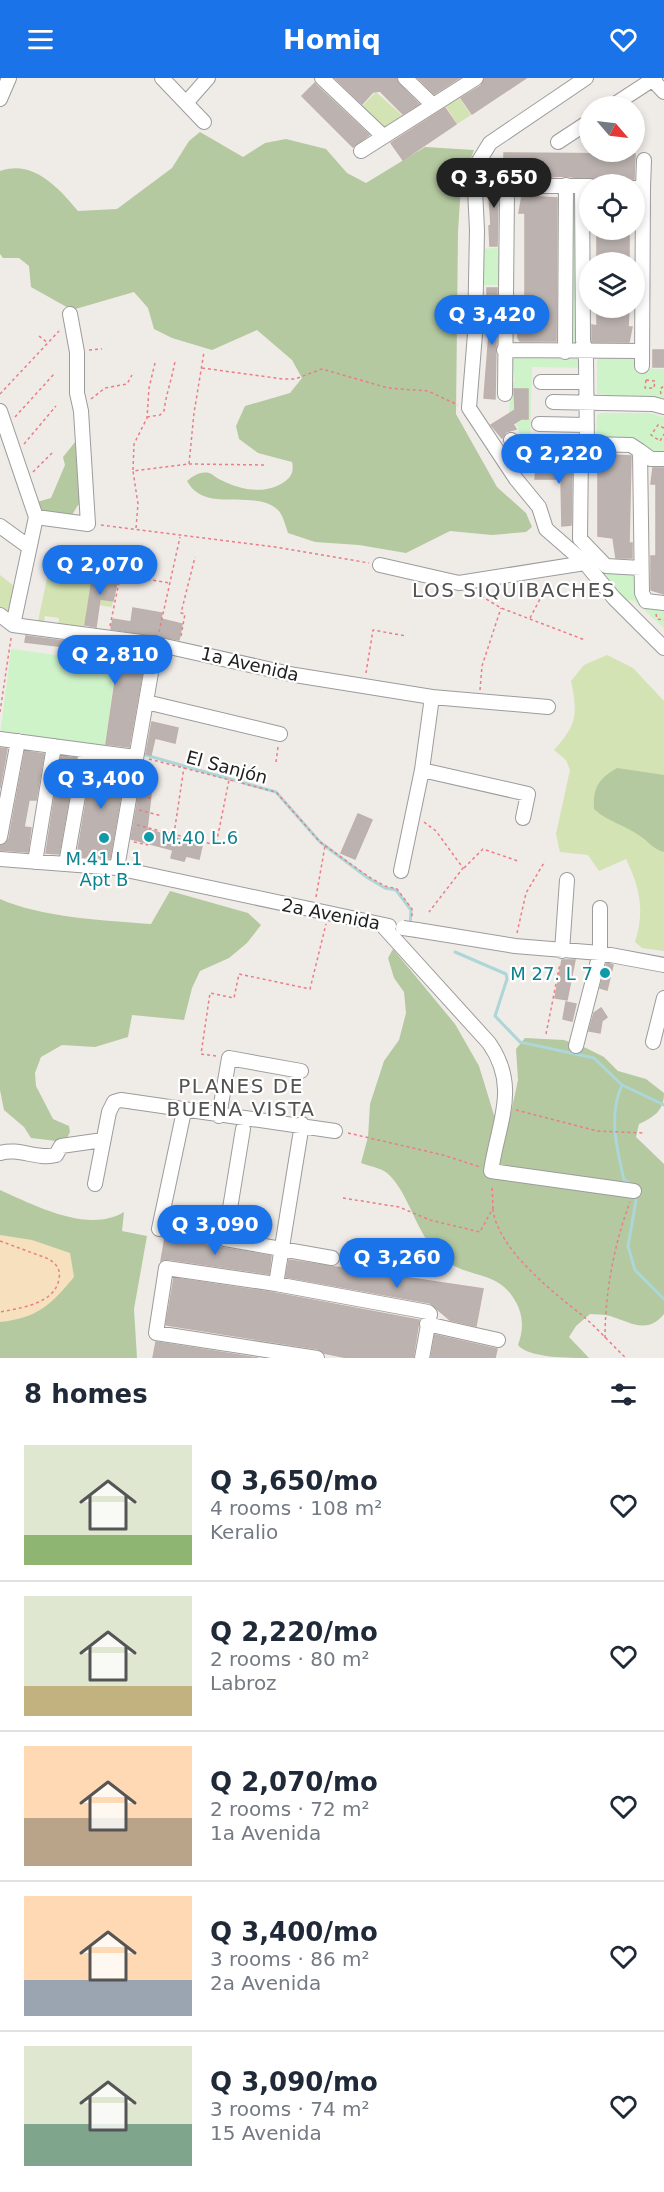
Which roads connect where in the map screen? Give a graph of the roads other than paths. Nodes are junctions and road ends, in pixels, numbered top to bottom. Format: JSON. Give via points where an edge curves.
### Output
{"nodes":[{"id":1,"x":9,"y":78,"type":"edge"},
{"id":2,"x":162,"y":78,"type":"edge"},
{"id":3,"x":208,"y":78,"type":"edge"},
{"id":4,"x":322,"y":78,"type":"edge"},
{"id":5,"x":405,"y":78,"type":"edge"},
{"id":6,"x":476,"y":78,"type":"edge"},
{"id":7,"x":586,"y":78,"type":"edge"},
{"id":8,"x":653,"y":79,"type":"edge"},
{"id":9,"x":664,"y":92,"type":"edge"},
{"id":10,"x":627,"y":96,"type":"edge"},
{"id":11,"x":0,"y":99,"type":"edge"},
{"id":12,"x":186,"y":103,"type":"junction"},
{"id":13,"x":434,"y":105,"type":"junction"},
{"id":14,"x":204,"y":122,"type":"dead end"},
{"id":15,"x":579,"y":128,"type":"edge"},
{"id":16,"x":383,"y":136,"type":"junction"},
{"id":17,"x":558,"y":142,"type":"dead end"},
{"id":18,"x":361,"y":151,"type":"dead end"},
{"id":19,"x":566,"y":185,"type":"junction"},
{"id":20,"x":579,"y":186,"type":"edge"},
{"id":21,"x":585,"y":240,"type":"edge"},
{"id":22,"x":640,"y":240,"type":"edge"},
{"id":23,"x":70,"y":314,"type":"dead end"},
{"id":24,"x":504,"y":350,"type":"junction"},
{"id":25,"x":641,"y":351,"type":"junction"},
{"id":26,"x":565,"y":352,"type":"junction"},
{"id":27,"x":584,"y":352,"type":"junction"},
{"id":28,"x":642,"y":366,"type":"dead end"},
{"id":29,"x":541,"y":382,"type":"dead end"},
{"id":30,"x":586,"y":382,"type":"junction"},
{"id":31,"x":505,"y":394,"type":"dead end"},
{"id":32,"x":559,"y":402,"type":"dead end"},
{"id":33,"x":587,"y":403,"type":"junction"},
{"id":34,"x":664,"y":407,"type":"edge"},
{"id":35,"x":0,"y":411,"type":"edge"},
{"id":36,"x":540,"y":424,"type":"dead end"},
{"id":37,"x":587,"y":425,"type":"junction"},
{"id":38,"x":511,"y":440,"type":"dead end"},
{"id":39,"x":584,"y":449,"type":"junction"},
{"id":40,"x":640,"y":451,"type":"junction"},
{"id":41,"x":664,"y":459,"type":"edge"},
{"id":42,"x":36,"y":517,"type":"junction"},
{"id":43,"x":0,"y":526,"type":"edge"},
{"id":44,"x":29,"y":547,"type":"junction"},
{"id":45,"x":585,"y":563,"type":"junction"},
{"id":46,"x":380,"y":565,"type":"road end"},
{"id":47,"x":641,"y":568,"type":"junction"},
{"id":48,"x":664,"y":603,"type":"edge"},
{"id":49,"x":0,"y":615,"type":"edge"},
{"id":50,"x":13,"y":625,"type":"junction"},
{"id":51,"x":156,"y":644,"type":"junction"},
{"id":52,"x":664,"y":648,"type":"edge"},
{"id":53,"x":432,"y":697,"type":"junction"},
{"id":54,"x":146,"y":702,"type":"junction"},
{"id":55,"x":548,"y":707,"type":"dead end"},
{"id":56,"x":280,"y":734,"type":"road end"},
{"id":57,"x":0,"y":739,"type":"edge"},
{"id":58,"x":18,"y":741,"type":"junction"},
{"id":59,"x":54,"y":746,"type":"junction"},
{"id":60,"x":86,"y":751,"type":"junction"},
{"id":61,"x":137,"y":753,"type":"junction"},
{"id":62,"x":422,"y":770,"type":"junction"},
{"id":63,"x":523,"y":818,"type":"dead end"},
{"id":64,"x":0,"y":837,"type":"edge"},
{"id":65,"x":0,"y":859,"type":"edge"},
{"id":66,"x":35,"y":862,"type":"junction"},
{"id":67,"x":66,"y":864,"type":"junction"},
{"id":68,"x":117,"y":868,"type":"junction"},
{"id":69,"x":401,"y":871,"type":"dead end"},
{"id":70,"x":567,"y":880,"type":"dead end"},
{"id":71,"x":600,"y":908,"type":"dead end"},
{"id":72,"x":382,"y":925,"type":"junction"},
{"id":73,"x":562,"y":951,"type":"junction"},
{"id":74,"x":600,"y":953,"type":"junction"},
{"id":75,"x":664,"y":965,"type":"edge"},
{"id":76,"x":664,"y":998,"type":"edge"},
{"id":77,"x":653,"y":1042,"type":"dead end"},
{"id":78,"x":576,"y":1046,"type":"dead end"},
{"id":79,"x":301,"y":1071,"type":"dead end"},
{"id":80,"x":184,"y":1111,"type":"junction"},
{"id":81,"x":219,"y":1116,"type":"junction"},
{"id":82,"x":302,"y":1124,"type":"junction"},
{"id":83,"x":243,"y":1129,"type":"dead end"},
{"id":84,"x":335,"y":1131,"type":"road end"},
{"id":85,"x":103,"y":1140,"type":"junction"},
{"id":86,"x":0,"y":1153,"type":"edge"},
{"id":87,"x":95,"y":1184,"type":"dead end"},
{"id":88,"x":634,"y":1191,"type":"road end"},
{"id":89,"x":159,"y":1229,"type":"dead end"},
{"id":90,"x":281,"y":1250,"type":"junction"},
{"id":91,"x":332,"y":1258,"type":"dead end"},
{"id":92,"x":276,"y":1284,"type":"junction"},
{"id":93,"x":427,"y":1318,"type":"junction"},
{"id":94,"x":498,"y":1340,"type":"dead end"},
{"id":95,"x":317,"y":1358,"type":"edge"},
{"id":96,"x":422,"y":1358,"type":"edge"}],
"edges":[{"from":1,"to":11,"type":"street"},
{"from":2,"to":12,"type":"street"},
{"from":3,"to":12,"type":"street"},
{"from":4,"to":16,"type":"street"},
{"from":5,"to":13,"type":"street"},
{"from":6,"to":13,"type":"street"},
{"from":7,"to":45,"type":"street","via":[[490,143],[474,169],[475,334],[469,408],[539,507],[546,529]]},
{"from":8,"to":9,"type":"street"},
{"from":8,"to":10,"type":"street"},
{"from":12,"to":14,"type":"street"},
{"from":13,"to":16,"type":"street"},
{"from":15,"to":17,"type":"street"},
{"from":16,"to":18,"type":"street"},
{"from":19,"to":20,"type":"street"},
{"from":19,"to":24,"type":"street","via":[[514,186],[507,193]]},
{"from":19,"to":26,"type":"street"},
{"from":21,"to":27,"type":"street"},
{"from":22,"to":25,"type":"street"},
{"from":23,"to":42,"type":"street","via":[[77,352],[88,524]]},
{"from":24,"to":26,"type":"street"},
{"from":24,"to":31,"type":"street"},
{"from":25,"to":27,"type":"street"},
{"from":25,"to":28,"type":"street"},
{"from":26,"to":27,"type":"street"},
{"from":27,"to":30,"type":"street"},
{"from":29,"to":30,"type":"street"},
{"from":30,"to":33,"type":"street"},
{"from":32,"to":33,"type":"street"},
{"from":33,"to":34,"type":"street"},
{"from":33,"to":37,"type":"street"},
{"from":35,"to":42,"type":"street"},
{"from":36,"to":37,"type":"street"},
{"from":37,"to":39,"type":"street"},
{"from":38,"to":39,"type":"street","via":[[521,452]]},
{"from":39,"to":40,"type":"street","via":[[631,445]]},
{"from":39,"to":47,"type":"street","via":[[580,539],[606,566]]},
{"from":40,"to":41,"type":"street","via":[[651,459]]},
{"from":40,"to":47,"type":"street"},
{"from":42,"to":44,"type":"street"},
{"from":43,"to":44,"type":"street"},
{"from":44,"to":50,"type":"street"},
{"from":45,"to":46,"type":"street","via":[[459,583]]},
{"from":45,"to":52,"type":"street"},
{"from":47,"to":48,"type":"street","via":[[643,597],[650,603]]},
{"from":49,"to":50,"type":"street","name":"1a Avenida"},
{"from":50,"to":51,"type":"street","name":"1a Avenida"},
{"from":51,"to":53,"type":"street","name":"1a Avenida","via":[[295,675]]},
{"from":51,"to":54,"type":"street"},
{"from":53,"to":55,"type":"street","name":"1a Avenida"},
{"from":53,"to":62,"type":"street"},
{"from":54,"to":56,"type":"street"},
{"from":54,"to":61,"type":"street"},
{"from":57,"to":58,"type":"street"},
{"from":58,"to":59,"type":"street"},
{"from":58,"to":64,"type":"street"},
{"from":59,"to":60,"type":"street"},
{"from":59,"to":66,"type":"street"},
{"from":60,"to":61,"type":"street"},
{"from":60,"to":67,"type":"street"},
{"from":61,"to":68,"type":"street"},
{"from":62,"to":63,"type":"street","via":[[528,794]]},
{"from":62,"to":69,"type":"street"},
{"from":65,"to":66,"type":"street","name":"2a Avenida"},
{"from":66,"to":67,"type":"street","name":"2a Avenida"},
{"from":67,"to":68,"type":"street","name":"2a Avenida"},
{"from":68,"to":72,"type":"street","name":"2a Avenida"},
{"from":70,"to":73,"type":"street"},
{"from":71,"to":74,"type":"street"},
{"from":72,"to":73,"type":"street","name":"2a Avenida"},
{"from":72,"to":88,"type":"street","via":[[498,1055],[506,1107],[491,1171]]},
{"from":73,"to":74,"type":"street","name":"2a Avenida"},
{"from":74,"to":75,"type":"street","name":"2a Avenida"},
{"from":74,"to":78,"type":"street"},
{"from":76,"to":77,"type":"street"},
{"from":79,"to":81,"type":"street","via":[[229,1058]]},
{"from":80,"to":81,"type":"street"},
{"from":80,"to":85,"type":"street","via":[[127,1100],[114,1102]]},
{"from":80,"to":89,"type":"street"},
{"from":81,"to":82,"type":"street"},
{"from":82,"to":84,"type":"street"},
{"from":82,"to":90,"type":"street"},
{"from":83,"to":90,"type":"street","via":[[225,1239]]},
{"from":85,"to":86,"type":"street","via":[[61,1146],[56,1155],[49,1157],[11,1150]]},
{"from":85,"to":87,"type":"street"},
{"from":90,"to":91,"type":"street"},
{"from":90,"to":92,"type":"street"},
{"from":92,"to":93,"type":"street"},
{"from":92,"to":95,"type":"street","via":[[166,1268],[156,1333]]},
{"from":93,"to":94,"type":"street"},
{"from":93,"to":96,"type":"street"}]}
